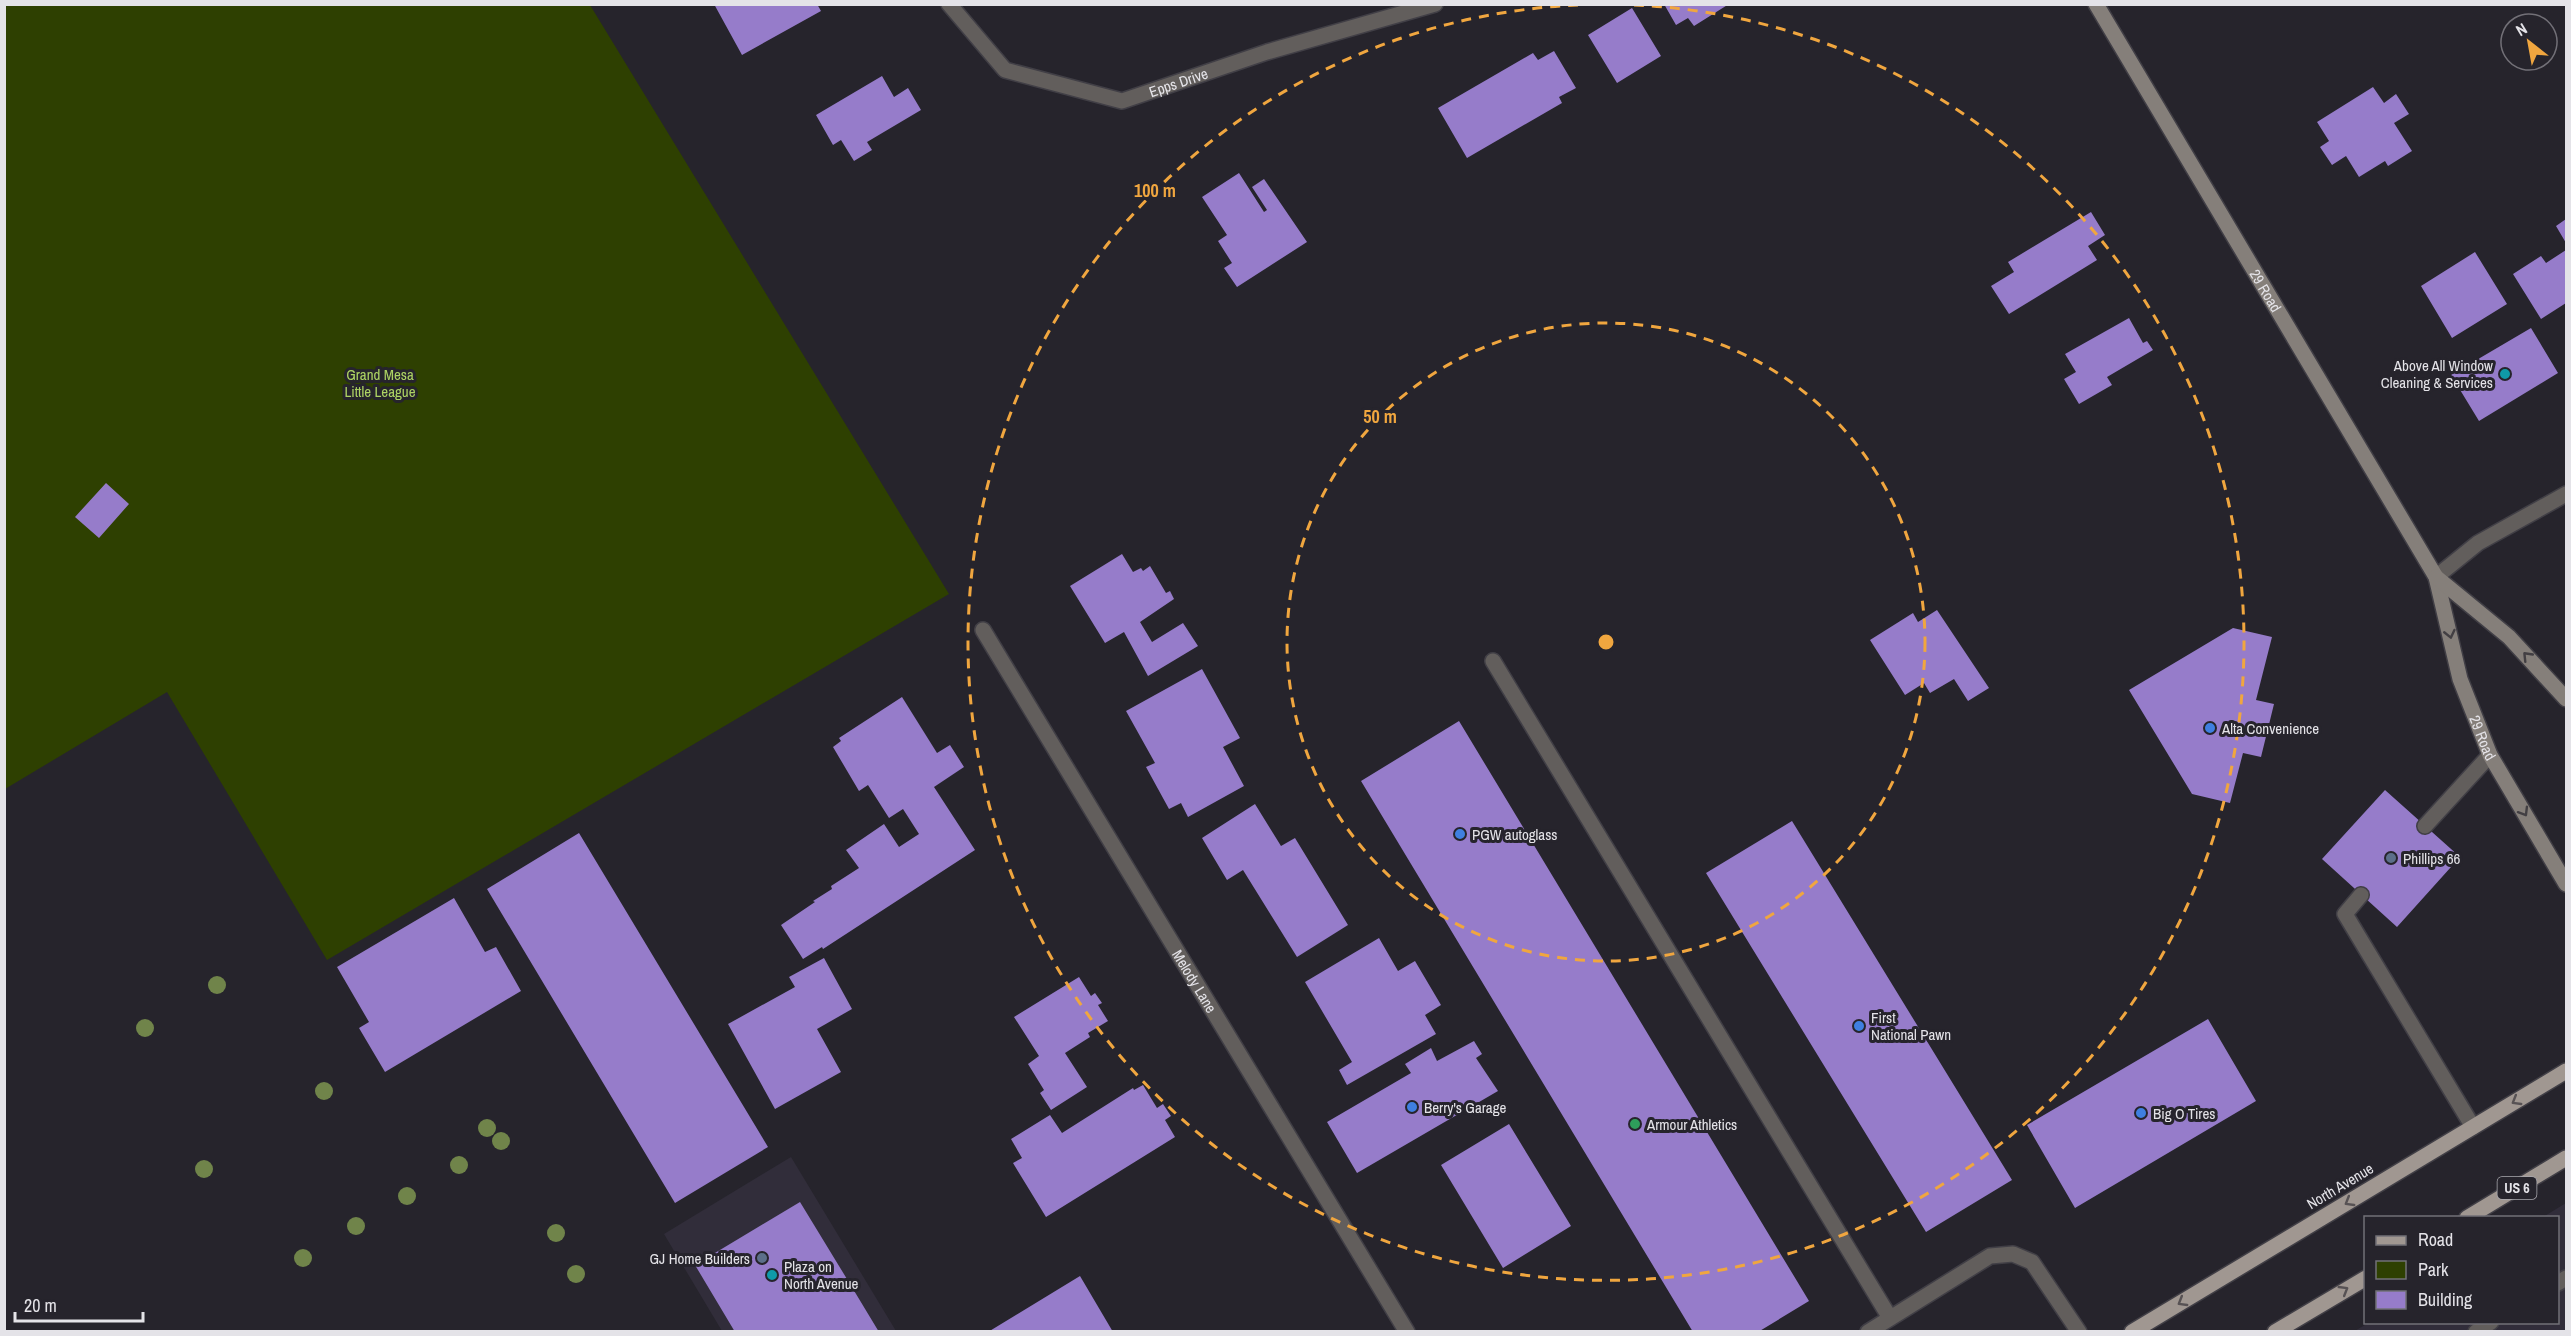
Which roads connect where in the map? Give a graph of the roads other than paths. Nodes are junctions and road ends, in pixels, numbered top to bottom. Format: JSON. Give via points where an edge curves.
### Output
{"nodes":[{"id":1,"x":949,"y":4,"type":"edge"},
{"id":2,"x":1435,"y":4,"type":"edge"},
{"id":3,"x":2096,"y":4,"type":"edge"},
{"id":4,"x":2566,"y":494,"type":"edge"},
{"id":5,"x":2436,"y":577,"type":"junction"},
{"id":6,"x":983,"y":630,"type":"dead end"},
{"id":7,"x":1493,"y":661,"type":"dead end"},
{"id":8,"x":2566,"y":699,"type":"edge"},
{"id":9,"x":2490,"y":755,"type":"junction"},
{"id":10,"x":2425,"y":826,"type":"dead end"},
{"id":11,"x":2566,"y":884,"type":"edge"},
{"id":12,"x":2361,"y":895,"type":"dead end"},
{"id":13,"x":2566,"y":1071,"type":"edge"},
{"id":14,"x":2473,"y":1127,"type":"junction"},
{"id":15,"x":2566,"y":1158,"type":"edge"},
{"id":16,"x":2470,"y":1216,"type":"edge"},
{"id":17,"x":2364,"y":1279,"type":"edge"},
{"id":18,"x":1890,"y":1318,"type":"junction"},
{"id":19,"x":2489,"y":1324,"type":"edge"},
{"id":20,"x":1404,"y":1330,"type":"edge"},
{"id":21,"x":1868,"y":1332,"type":"edge"},
{"id":22,"x":2079,"y":1332,"type":"edge"},
{"id":23,"x":2132,"y":1332,"type":"edge"},
{"id":24,"x":2275,"y":1332,"type":"edge"},
{"id":25,"x":2476,"y":1332,"type":"edge"}],
"edges":[{"from":1,"to":2,"type":"street","name":"Epps Drive","via":[[1005,70],[1122,101],[1267,52]]},
{"from":3,"to":5,"type":"main road","name":"29 Road"},
{"from":4,"to":5,"type":"street","via":[[2478,543]]},
{"from":8,"to":5,"type":"main road","name":"29 Road","one_way":true,"via":[[2509,637]]},
{"from":5,"to":9,"type":"main road","name":"29 Road","one_way":true,"via":[[2460,679]]},
{"from":6,"to":20,"type":"street","name":"Melody Lane"},
{"from":7,"to":18,"type":"street"},
{"from":9,"to":10,"type":"street"},
{"from":9,"to":11,"type":"main road","name":"29 Road","one_way":true},
{"from":12,"to":14,"type":"street","via":[[2345,914]]},
{"from":13,"to":14,"type":"main road","name":"North Avenue","one_way":true},
{"from":14,"to":23,"type":"main road","name":"North Avenue","one_way":true},
{"from":15,"to":16,"type":"main road","number":"US 6"},
{"from":24,"to":17,"type":"main road","one_way":true},
{"from":18,"to":21,"type":"street"},
{"from":18,"to":22,"type":"street","via":[[1990,1256],[2013,1254],[2032,1262]]},
{"from":19,"to":25,"type":"street"}]}
